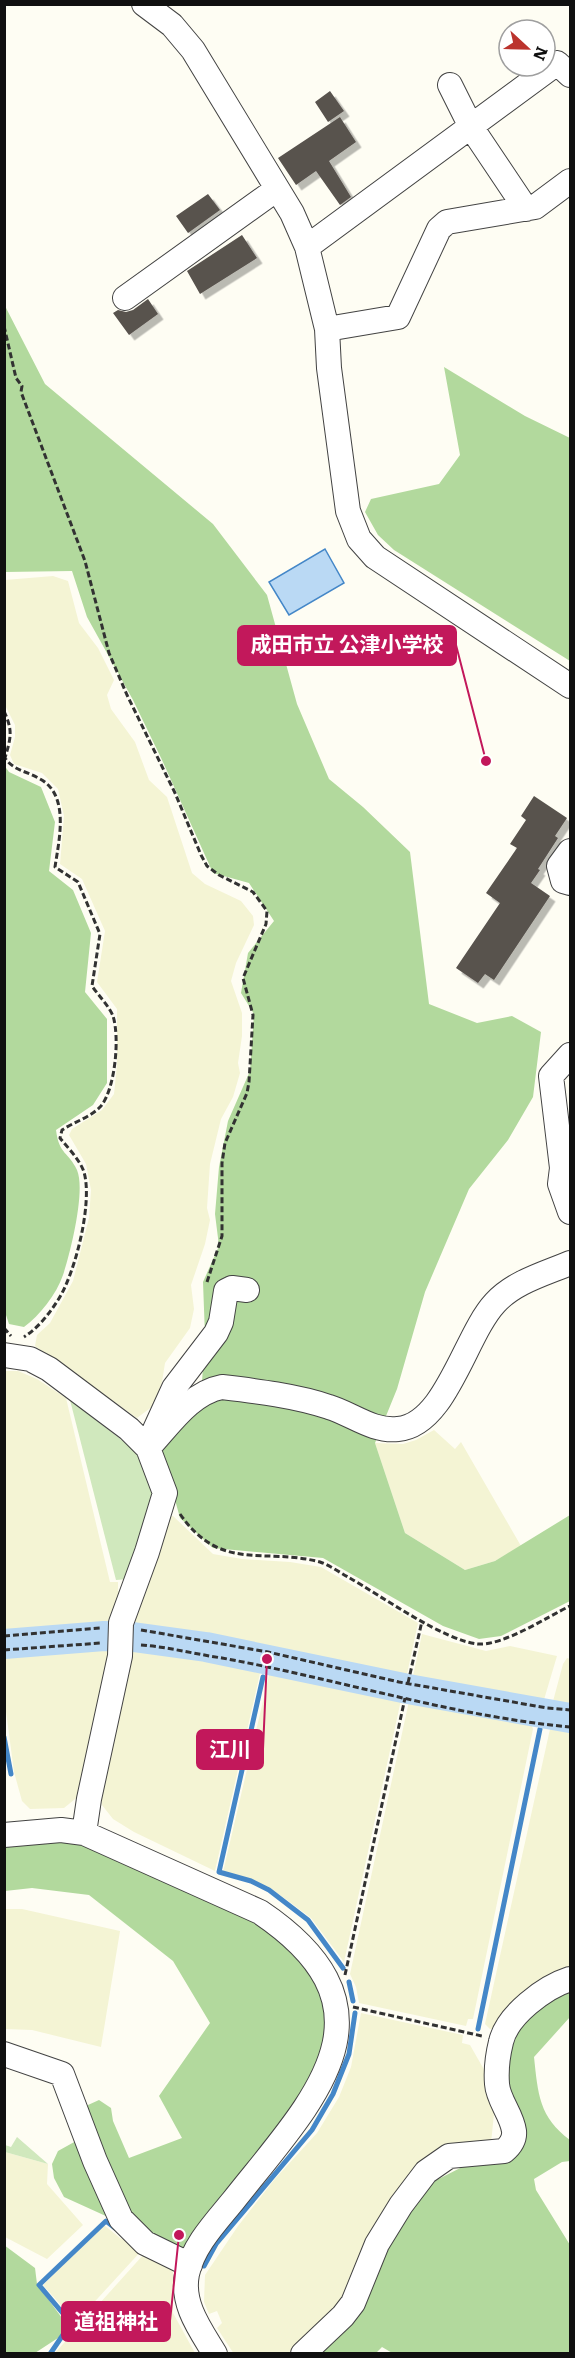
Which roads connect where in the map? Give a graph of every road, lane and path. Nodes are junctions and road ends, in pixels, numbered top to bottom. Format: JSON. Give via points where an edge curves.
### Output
{"nodes":[{"id":1,"x":144,"y":4,"type":"edge"},
{"id":2,"x":570,"y":75,"type":"edge"},
{"id":3,"x":450,"y":85,"type":"dead end"},
{"id":4,"x":471,"y":127,"type":"junction"},
{"id":5,"x":570,"y":181,"type":"edge"},
{"id":6,"x":277,"y":189,"type":"junction"},
{"id":7,"x":526,"y":209,"type":"junction"},
{"id":8,"x":307,"y":247,"type":"junction"},
{"id":9,"x":125,"y":298,"type":"dead end"},
{"id":10,"x":4,"y":326,"type":"edge"},
{"id":11,"x":327,"y":329,"type":"junction"},
{"id":12,"x":570,"y":686,"type":"edge"},
{"id":13,"x":4,"y":711,"type":"edge"},
{"id":14,"x":570,"y":851,"type":"edge"},
{"id":15,"x":570,"y":883,"type":"edge"},
{"id":16,"x":570,"y":1055,"type":"edge"},
{"id":17,"x":570,"y":1212,"type":"edge"},
{"id":18,"x":570,"y":1263,"type":"edge"},
{"id":19,"x":206,"y":1283,"type":"dead end"},
{"id":20,"x":247,"y":1290,"type":"dead end"},
{"id":21,"x":8,"y":1355,"type":"edge"},
{"id":22,"x":148,"y":1448,"type":"junction"},
{"id":23,"x":165,"y":1492,"type":"junction"},
{"id":24,"x":570,"y":1606,"type":"edge"},
{"id":25,"x":422,"y":1621,"type":"junction"},
{"id":26,"x":4,"y":1636,"type":"edge"},
{"id":27,"x":121,"y":1636,"type":"junction"},
{"id":28,"x":4,"y":1650,"type":"edge"},
{"id":29,"x":408,"y":1683,"type":"junction"},
{"id":30,"x":405,"y":1698,"type":"junction"},
{"id":31,"x":570,"y":1710,"type":"edge"},
{"id":32,"x":570,"y":1727,"type":"edge"},
{"id":33,"x":84,"y":1833,"type":"junction"},
{"id":34,"x":4,"y":1835,"type":"edge"},
{"id":35,"x":570,"y":1979,"type":"edge"},
{"id":36,"x":332,"y":1996,"type":"junction"},
{"id":37,"x":501,"y":2041,"type":"junction"},
{"id":38,"x":4,"y":2054,"type":"edge"},
{"id":39,"x":190,"y":2265,"type":"junction"},
{"id":40,"x":215,"y":2354,"type":"edge"},
{"id":41,"x":303,"y":2354,"type":"edge"}],
"edges":[{"from":1,"to":6,"type":"street","via":[[172,25],[193,50]]},
{"from":2,"to":4,"type":"street","via":[[557,63]]},
{"from":3,"to":4,"type":"street"},
{"from":4,"to":7,"type":"street"},
{"from":4,"to":8,"type":"street"},
{"from":5,"to":7,"type":"street","via":[[535,207]]},
{"from":6,"to":8,"type":"street"},
{"from":6,"to":9,"type":"street"},
{"from":7,"to":11,"type":"street","via":[[447,222],[439,229],[398,317]]},
{"from":8,"to":11,"type":"street"},
{"from":10,"to":19,"type":"path","via":[[16,378],[85,561],[100,626],[127,695],[207,866],[253,892],[267,911],[267,924],[243,978],[253,1015],[249,1082],[225,1143],[222,1236]]},
{"from":11,"to":12,"type":"street","via":[[328,368],[344,490],[359,539],[375,557]]},
{"from":13,"to":21,"type":"path","via":[[11,726],[5,758],[11,767],[42,780],[55,793],[60,818],[55,867],[78,882],[100,934],[92,986],[113,1016],[115,1036],[108,1095],[99,1108],[62,1130],[60,1138],[83,1170],[87,1193],[84,1222],[69,1279],[42,1322],[16,1342]]},
{"from":14,"to":15,"type":"street","via":[[559,866],[563,881]]},
{"from":16,"to":17,"type":"street","via":[[551,1076],[562,1168],[560,1184]]},
{"from":18,"to":22,"type":"street","via":[[514,1287],[495,1303],[438,1401],[425,1418],[414,1424],[381,1429],[329,1407],[222,1387],[193,1400]]},
{"from":20,"to":22,"type":"street","via":[[232,1288],[226,1292],[216,1333],[174,1388]]},
{"from":21,"to":22,"type":"street","via":[[30,1359],[49,1369],[129,1429]]},
{"from":22,"to":23,"type":"street"},
{"from":23,"to":25,"type":"path","via":[[186,1522],[213,1548],[250,1557],[321,1562]]},
{"from":23,"to":27,"type":"street"},
{"from":24,"to":25,"type":"path","via":[[503,1640],[478,1644]]},
{"from":25,"to":29,"type":"path"},
{"from":26,"to":27,"type":"path"},
{"from":27,"to":28,"type":"path"},
{"from":27,"to":29,"type":"path","via":[[268,1652]]},
{"from":27,"to":30,"type":"path","via":[[146,1645],[261,1665]]},
{"from":27,"to":33,"type":"street"},
{"from":29,"to":31,"type":"path"},
{"from":30,"to":32,"type":"path"},
{"from":30,"to":36,"type":"path","via":[[349,1965]]},
{"from":33,"to":34,"type":"street","via":[[61,1830]]},
{"from":33,"to":36,"type":"street","via":[[260,1912],[307,1951]]},
{"from":35,"to":37,"type":"street","via":[[525,2005]]},
{"from":36,"to":37,"type":"path"},
{"from":36,"to":39,"type":"street","via":[[336,2043],[315,2092],[200,2242]]},
{"from":37,"to":41,"type":"street","via":[[497,2085],[514,2133],[511,2146],[504,2151],[449,2156],[426,2172],[377,2244],[348,2310]]},
{"from":38,"to":39,"type":"street","via":[[63,2074],[121,2219],[145,2243]]},
{"from":39,"to":40,"type":"street","via":[[190,2313]]}]}
